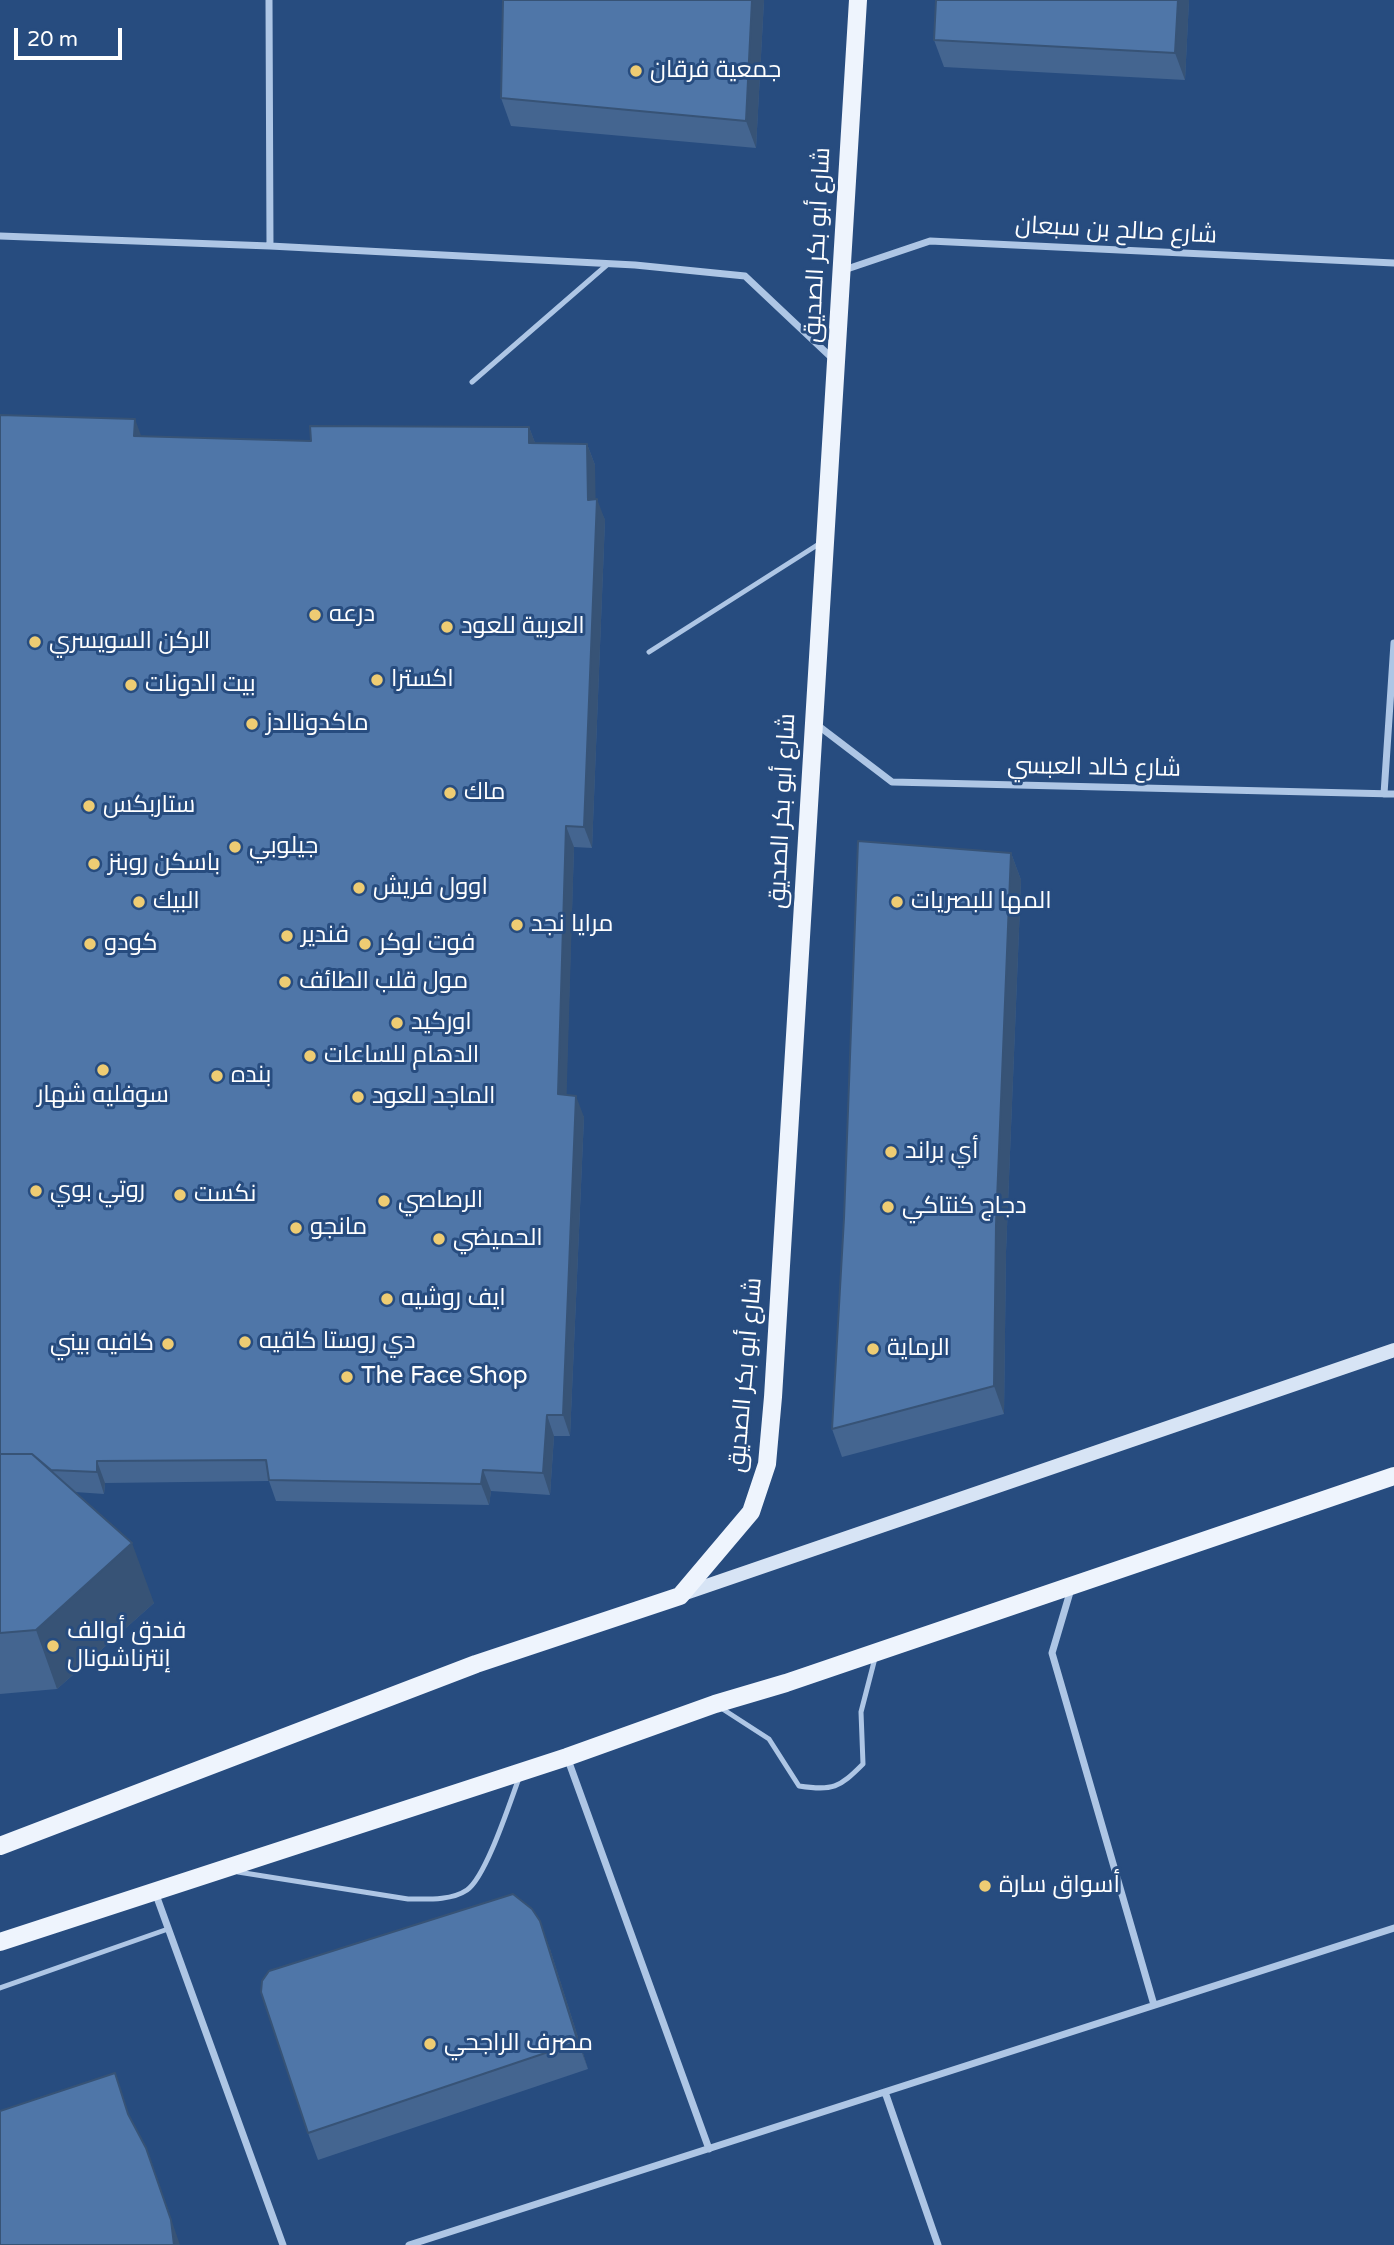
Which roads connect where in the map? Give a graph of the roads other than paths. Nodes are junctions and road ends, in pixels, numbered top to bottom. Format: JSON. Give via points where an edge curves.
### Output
{"nodes":[{"id":1,"x":269,"y":0,"type":"edge"},
{"id":2,"x":858,"y":0,"type":"edge"},
{"id":3,"x":0,"y":236,"type":"edge"},
{"id":4,"x":270,"y":246,"type":"junction"},
{"id":5,"x":1394,"y":262,"type":"edge"},
{"id":6,"x":608,"y":264,"type":"junction"},
{"id":7,"x":841,"y":271,"type":"junction"},
{"id":8,"x":836,"y":362,"type":"junction"},
{"id":9,"x":472,"y":382,"type":"dead end"},
{"id":10,"x":824,"y":540,"type":"junction"},
{"id":11,"x":1394,"y":643,"type":"edge"},
{"id":12,"x":649,"y":652,"type":"dead end"},
{"id":13,"x":813,"y":722,"type":"junction"},
{"id":14,"x":1384,"y":793,"type":"junction"},
{"id":15,"x":1394,"y":794,"type":"edge"},
{"id":16,"x":1394,"y":1350,"type":"edge"},
{"id":17,"x":1394,"y":1476,"type":"edge"},
{"id":18,"x":1072,"y":1585,"type":"junction"},
{"id":19,"x":680,"y":1595,"type":"junction"},
{"id":20,"x":877,"y":1652,"type":"junction"},
{"id":21,"x":715,"y":1704,"type":"junction"},
{"id":22,"x":567,"y":1757,"type":"junction"},
{"id":23,"x":522,"y":1771,"type":"junction"},
{"id":24,"x":0,"y":1846,"type":"edge"},
{"id":25,"x":224,"y":1869,"type":"junction"},
{"id":26,"x":154,"y":1891,"type":"junction"},
{"id":27,"x":1394,"y":1928,"type":"edge"},
{"id":28,"x":168,"y":1929,"type":"junction"},
{"id":29,"x":0,"y":1942,"type":"edge"},
{"id":30,"x":0,"y":1987,"type":"edge"},
{"id":31,"x":1154,"y":2005,"type":"junction"},
{"id":32,"x":885,"y":2092,"type":"junction"},
{"id":33,"x":709,"y":2149,"type":"junction"},
{"id":34,"x":283,"y":2245,"type":"edge"},
{"id":35,"x":409,"y":2245,"type":"edge"},
{"id":36,"x":938,"y":2245,"type":"edge"}],
"edges":[{"from":1,"to":4,"type":"street"},
{"from":2,"to":7,"type":"main road","name":"شارع أبو بكر الصديق"},
{"from":3,"to":4,"type":"street"},
{"from":4,"to":6,"type":"street"},
{"from":5,"to":7,"type":"street","name":"شارع صالح بن سبعان","via":[[930,241]]},
{"from":6,"to":8,"type":"street","via":[[745,276]]},
{"from":6,"to":9,"type":"lane"},
{"from":7,"to":8,"type":"main road","name":"شارع أبو بكر الصديق"},
{"from":8,"to":10,"type":"main road","name":"شارع أبو بكر الصديق"},
{"from":10,"to":12,"type":"lane"},
{"from":10,"to":13,"type":"main road","name":"شارع أبو بكر الصديق"},
{"from":11,"to":14,"type":"street"},
{"from":13,"to":14,"type":"street","name":"شارع خالد العبسي","via":[[892,782]]},
{"from":13,"to":19,"type":"main road","name":"شارع أبو بكر الصديق","via":[[767,1464],[751,1512]]},
{"from":14,"to":15,"type":"street","name":"شارع خالد العبسي"},
{"from":16,"to":19,"type":"main road"},
{"from":17,"to":18,"type":"main road"},
{"from":18,"to":20,"type":"main road"},
{"from":18,"to":31,"type":"street","via":[[1052,1653]]},
{"from":19,"to":24,"type":"main road","via":[[476,1664]]},
{"from":20,"to":21,"type":"main road"},
{"from":20,"to":21,"type":"lane","via":[[861,1712],[863,1764],[841,1785],[823,1790],[799,1786],[769,1739]]},
{"from":21,"to":22,"type":"main road"},
{"from":22,"to":23,"type":"main road"},
{"from":22,"to":33,"type":"street"},
{"from":23,"to":25,"type":"main road"},
{"from":23,"to":25,"type":"lane","via":[[481,1872],[467,1890],[436,1899],[395,1898]]},
{"from":25,"to":26,"type":"main road"},
{"from":26,"to":28,"type":"street"},
{"from":26,"to":29,"type":"main road"},
{"from":27,"to":31,"type":"street"},
{"from":28,"to":30,"type":"lane"},
{"from":28,"to":34,"type":"street"},
{"from":31,"to":32,"type":"street"},
{"from":32,"to":33,"type":"street"},
{"from":32,"to":36,"type":"street"},
{"from":33,"to":35,"type":"street"}]}
